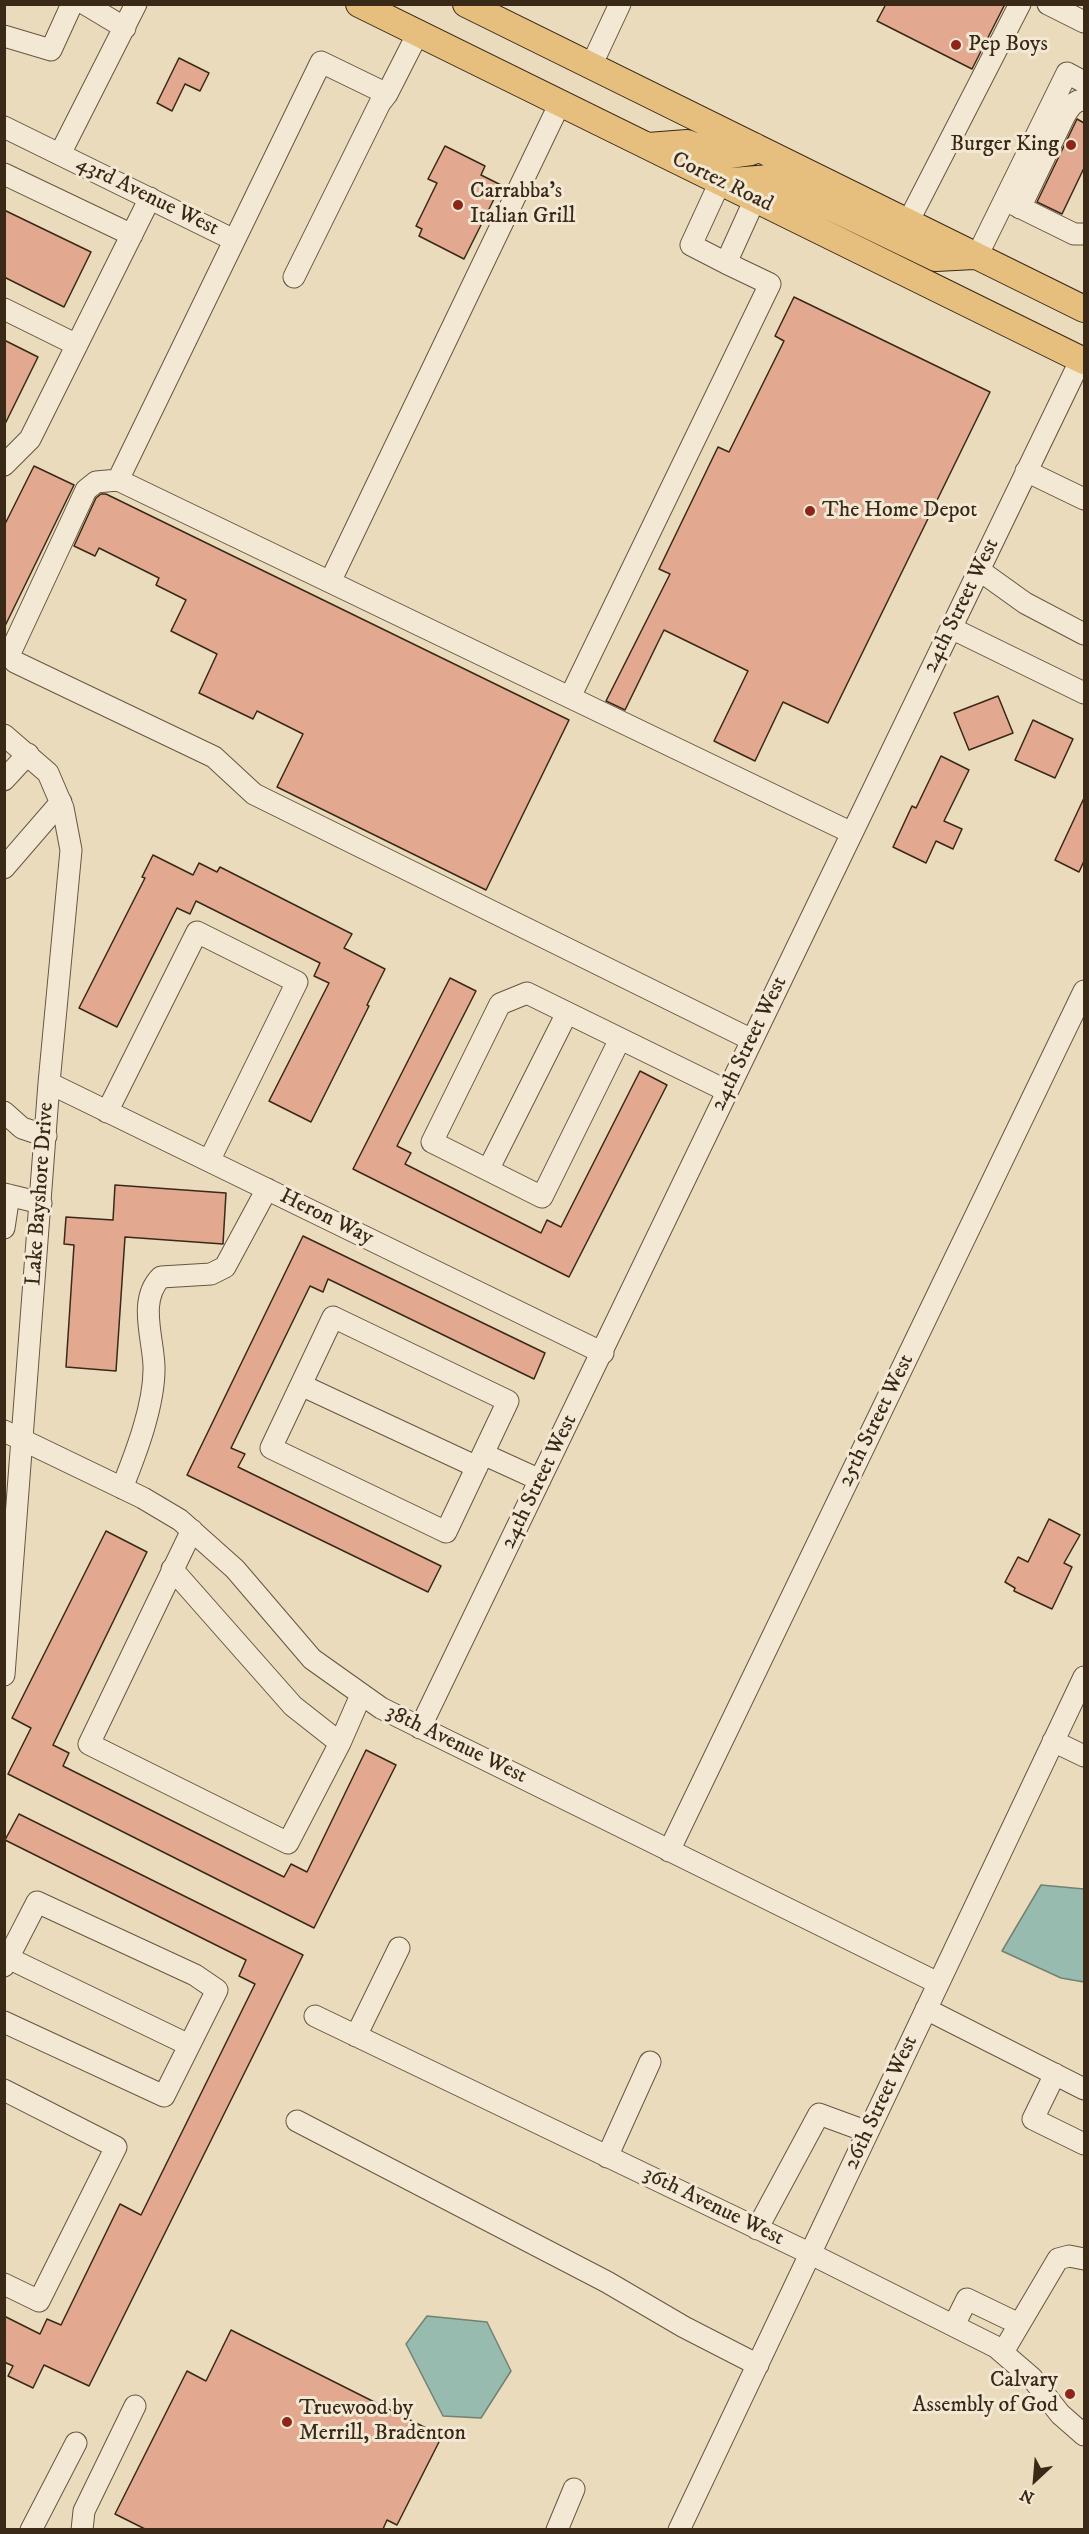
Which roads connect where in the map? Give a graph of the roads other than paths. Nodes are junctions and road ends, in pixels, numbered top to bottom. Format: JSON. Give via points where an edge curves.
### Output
{"nodes":[{"id":1,"x":72,"y":4,"type":"edge"},
{"id":2,"x":85,"y":4,"type":"edge"},
{"id":3,"x":136,"y":4,"type":"edge"},
{"id":4,"x":359,"y":4,"type":"edge"},
{"id":5,"x":466,"y":4,"type":"edge"},
{"id":6,"x":620,"y":4,"type":"edge"},
{"id":7,"x":1020,"y":4,"type":"edge"},
{"id":8,"x":1048,"y":4,"type":"edge"},
{"id":9,"x":1084,"y":22,"type":"edge"},
{"id":10,"x":125,"y":28,"type":"junction"},
{"id":11,"x":418,"y":33,"type":"junction"},
{"id":12,"x":4,"y":36,"type":"edge"},
{"id":13,"x":591,"y":66,"type":"junction"},
{"id":14,"x":1084,"y":82,"type":"edge"},
{"id":15,"x":387,"y":94,"type":"junction"},
{"id":16,"x":1084,"y":100,"type":"edge"},
{"id":17,"x":560,"y":103,"type":"junction"},
{"id":18,"x":4,"y":127,"type":"edge"},
{"id":19,"x":648,"y":146,"type":"junction"},
{"id":20,"x":754,"y":146,"type":"junction"},
{"id":21,"x":60,"y":154,"type":"junction"},
{"id":22,"x":4,"y":174,"type":"edge"},
{"id":23,"x":720,"y":182,"type":"junction"},
{"id":24,"x":150,"y":198,"type":"junction"},
{"id":25,"x":755,"y":199,"type":"junction"},
{"id":26,"x":1012,"y":204,"type":"junction"},
{"id":27,"x":908,"y":222,"type":"junction"},
{"id":28,"x":1084,"y":234,"type":"edge"},
{"id":29,"x":132,"y":235,"type":"junction"},
{"id":30,"x":234,"y":240,"type":"junction"},
{"id":31,"x":977,"y":256,"type":"junction"},
{"id":32,"x":726,"y":263,"type":"junction"},
{"id":33,"x":294,"y":277,"type":"dead end"},
{"id":34,"x":4,"y":309,"type":"edge"},
{"id":35,"x":1084,"y":309,"type":"edge"},
{"id":36,"x":77,"y":345,"type":"junction"},
{"id":37,"x":1083,"y":360,"type":"edge"},
{"id":38,"x":4,"y":465,"type":"edge"},
{"id":39,"x":1026,"y":471,"type":"junction"},
{"id":40,"x":118,"y":480,"type":"junction"},
{"id":41,"x":1084,"y":499,"type":"edge"},
{"id":42,"x":979,"y":570,"type":"junction"},
{"id":43,"x":330,"y":582,"type":"junction"},
{"id":44,"x":951,"y":628,"type":"junction"},
{"id":45,"x":1084,"y":634,"type":"edge"},
{"id":46,"x":1084,"y":693,"type":"edge"},
{"id":47,"x":570,"y":697,"type":"junction"},
{"id":48,"x":4,"y":735,"type":"edge"},
{"id":49,"x":28,"y":754,"type":"junction"},
{"id":50,"x":4,"y":780,"type":"edge"},
{"id":51,"x":61,"y":802,"type":"junction"},
{"id":52,"x":852,"y":833,"type":"junction"},
{"id":53,"x":4,"y":868,"type":"edge"},
{"id":54,"x":1084,"y":991,"type":"edge"},
{"id":55,"x":567,"y":1013,"type":"junction"},
{"id":56,"x":620,"y":1039,"type":"junction"},
{"id":57,"x":752,"y":1040,"type":"junction"},
{"id":58,"x":50,"y":1083,"type":"junction"},
{"id":59,"x":728,"y":1091,"type":"junction"},
{"id":60,"x":4,"y":1112,"type":"edge"},
{"id":61,"x":107,"y":1112,"type":"junction"},
{"id":62,"x":46,"y":1136,"type":"junction"},
{"id":63,"x":209,"y":1161,"type":"junction"},
{"id":64,"x":488,"y":1170,"type":"junction"},
{"id":65,"x":267,"y":1189,"type":"junction"},
{"id":66,"x":7,"y":1194,"type":"edge"},
{"id":67,"x":41,"y":1203,"type":"junction"},
{"id":68,"x":4,"y":1228,"type":"edge"},
{"id":69,"x":603,"y":1353,"type":"junction"},
{"id":70,"x":301,"y":1385,"type":"junction"},
{"id":71,"x":14,"y":1436,"type":"edge"},
{"id":72,"x":480,"y":1461,"type":"junction"},
{"id":73,"x":540,"y":1480,"type":"junction"},
{"id":74,"x":122,"y":1488,"type":"junction"},
{"id":75,"x":192,"y":1530,"type":"junction"},
{"id":76,"x":172,"y":1569,"type":"junction"},
{"id":77,"x":4,"y":1675,"type":"edge"},
{"id":78,"x":1084,"y":1677,"type":"edge"},
{"id":79,"x":361,"y":1695,"type":"junction"},
{"id":80,"x":420,"y":1728,"type":"junction"},
{"id":81,"x":1053,"y":1741,"type":"junction"},
{"id":82,"x":340,"y":1743,"type":"junction"},
{"id":83,"x":1084,"y":1756,"type":"edge"},
{"id":84,"x":669,"y":1851,"type":"junction"},
{"id":85,"x":399,"y":1948,"type":"dead end"},
{"id":86,"x":6,"y":1960,"type":"edge"},
{"id":87,"x":938,"y":1983,"type":"junction"},
{"id":88,"x":926,"y":2009,"type":"junction"},
{"id":89,"x":315,"y":2016,"type":"dead end"},
{"id":90,"x":4,"y":2022,"type":"edge"},
{"id":91,"x":356,"y":2036,"type":"junction"},
{"id":92,"x":189,"y":2045,"type":"junction"},
{"id":93,"x":650,"y":2062,"type":"dead end"},
{"id":94,"x":1055,"y":2074,"type":"junction"},
{"id":95,"x":1084,"y":2089,"type":"edge"},
{"id":96,"x":4,"y":2090,"type":"edge"},
{"id":97,"x":297,"y":2121,"type":"dead end"},
{"id":98,"x":868,"y":2132,"type":"junction"},
{"id":99,"x":1084,"y":2144,"type":"edge"},
{"id":100,"x":607,"y":2157,"type":"junction"},
{"id":101,"x":758,"y":2229,"type":"junction"},
{"id":102,"x":811,"y":2254,"type":"junction"},
{"id":103,"x":1084,"y":2259,"type":"edge"},
{"id":104,"x":4,"y":2284,"type":"edge"},
{"id":105,"x":1019,"y":2324,"type":"junction"},
{"id":106,"x":954,"y":2325,"type":"junction"},
{"id":107,"x":1003,"y":2352,"type":"junction"},
{"id":108,"x":758,"y":2365,"type":"junction"},
{"id":109,"x":135,"y":2406,"type":"dead end"},
{"id":110,"x":1084,"y":2435,"type":"edge"},
{"id":111,"x":76,"y":2443,"type":"dead end"},
{"id":112,"x":574,"y":2489,"type":"dead end"},
{"id":113,"x":31,"y":2529,"type":"edge"},
{"id":114,"x":82,"y":2529,"type":"edge"},
{"id":115,"x":557,"y":2529,"type":"edge"},
{"id":116,"x":679,"y":2529,"type":"edge"}],
"edges":[{"from":1,"to":12,"type":"street","via":[[51,50]]},
{"from":2,"to":10,"type":"street"},
{"from":3,"to":10,"type":"street"},
{"from":4,"to":11,"type":"main road","name":"Cortez Road"},
{"from":5,"to":13,"type":"main road","name":"Cortez Road"},
{"from":6,"to":13,"type":"street"},
{"from":7,"to":27,"type":"street"},
{"from":8,"to":9,"type":"street"},
{"from":10,"to":21,"type":"street"},
{"from":11,"to":15,"type":"street"},
{"from":11,"to":17,"type":"main road","name":"Cortez Road"},
{"from":13,"to":20,"type":"main road","name":"Cortez Road"},
{"from":14,"to":26,"type":"street","via":[[1067,73]]},
{"from":15,"to":30,"type":"street","via":[[321,62]]},
{"from":15,"to":33,"type":"street"},
{"from":16,"to":26,"type":"street","via":[[1070,107]]},
{"from":17,"to":19,"type":"main road","name":"Cortez Road"},
{"from":17,"to":43,"type":"street"},
{"from":18,"to":21,"type":"street","name":"43rd Avenue West"},
{"from":19,"to":20,"type":"main road","via":[[687,143],[723,156],[751,152]]},
{"from":19,"to":23,"type":"main road","name":"Cortez Road"},
{"from":20,"to":27,"type":"main road","name":"Cortez Road"},
{"from":21,"to":24,"type":"street","name":"43rd Avenue West"},
{"from":22,"to":29,"type":"street"},
{"from":23,"to":25,"type":"main road","name":"Cortez Road"},
{"from":23,"to":31,"type":"main road","via":[[770,178],[936,258]]},
{"from":23,"to":32,"type":"street","via":[[691,244]]},
{"from":24,"to":29,"type":"street"},
{"from":24,"to":30,"type":"street","name":"43rd Avenue West"},
{"from":25,"to":32,"type":"street"},
{"from":25,"to":37,"type":"main road","name":"Cortez Road"},
{"from":26,"to":28,"type":"street","via":[[1074,234]]},
{"from":26,"to":31,"type":"street"},
{"from":27,"to":31,"type":"main road","name":"Cortez Road"},
{"from":29,"to":36,"type":"street"},
{"from":30,"to":40,"type":"street"},
{"from":31,"to":35,"type":"main road","name":"Cortez Road"},
{"from":32,"to":47,"type":"street","via":[[770,284]]},
{"from":34,"to":36,"type":"street"},
{"from":36,"to":38,"type":"street","via":[[30,439]]},
{"from":37,"to":39,"type":"street","name":"24th Street West"},
{"from":39,"to":41,"type":"street"},
{"from":39,"to":42,"type":"street","name":"24th Street West"},
{"from":40,"to":43,"type":"street"},
{"from":40,"to":57,"type":"street","via":[[96,482],[86,490],[11,651],[15,662],[214,757],[254,794]]},
{"from":42,"to":44,"type":"street","name":"24th Street West"},
{"from":42,"to":45,"type":"street","via":[[1025,603]]},
{"from":43,"to":47,"type":"street"},
{"from":44,"to":46,"type":"street"},
{"from":44,"to":52,"type":"street","name":"24th Street West"},
{"from":47,"to":52,"type":"street"},
{"from":48,"to":49,"type":"street","name":"Lake Bayshore Drive"},
{"from":49,"to":50,"type":"street"},
{"from":49,"to":51,"type":"street","name":"Lake Bayshore Drive","via":[[48,773]]},
{"from":51,"to":53,"type":"street"},
{"from":51,"to":58,"type":"street","name":"Lake Bayshore Drive","via":[[70,850]]},
{"from":52,"to":57,"type":"street","name":"24th Street West"},
{"from":54,"to":84,"type":"street","name":"25th Street West"},
{"from":55,"to":56,"type":"street"},
{"from":55,"to":64,"type":"street"},
{"from":55,"to":64,"type":"street","via":[[527,993],[500,1004],[432,1142]]},
{"from":56,"to":59,"type":"street"},
{"from":56,"to":64,"type":"street","via":[[542,1197]]},
{"from":57,"to":59,"type":"street","name":"24th Street West"},
{"from":58,"to":61,"type":"street","name":"Heron Way"},
{"from":58,"to":62,"type":"street","name":"Lake Bayshore Drive"},
{"from":59,"to":69,"type":"street","name":"24th Street West"},
{"from":60,"to":62,"type":"street","via":[[22,1128]]},
{"from":61,"to":63,"type":"street","name":"Heron Way"},
{"from":61,"to":63,"type":"street","via":[[197,932],[297,982]]},
{"from":62,"to":67,"type":"street","name":"Lake Bayshore Drive"},
{"from":63,"to":65,"type":"street","name":"Heron Way"},
{"from":65,"to":69,"type":"street","name":"Heron Way"},
{"from":65,"to":74,"type":"street","via":[[225,1267],[211,1274],[161,1277],[153,1285],[148,1303],[154,1369],[142,1439]]},
{"from":66,"to":67,"type":"street"},
{"from":66,"to":68,"type":"street"},
{"from":67,"to":71,"type":"street","name":"Lake Bayshore Drive"},
{"from":69,"to":73,"type":"street","name":"24th Street West"},
{"from":70,"to":72,"type":"street"},
{"from":70,"to":72,"type":"street","via":[[333,1317],[508,1401]]},
{"from":70,"to":72,"type":"street","via":[[271,1448],[446,1532]]},
{"from":71,"to":74,"type":"street","name":"38th Avenue West"},
{"from":71,"to":77,"type":"street","name":"Lake Bayshore Drive"},
{"from":72,"to":73,"type":"street"},
{"from":73,"to":80,"type":"street","name":"24th Street West"},
{"from":74,"to":75,"type":"street","name":"38th Avenue West"},
{"from":75,"to":76,"type":"street"},
{"from":75,"to":79,"type":"street","name":"38th Avenue West","via":[[235,1569],[312,1659]]},
{"from":76,"to":82,"type":"street","via":[[293,1706]]},
{"from":76,"to":82,"type":"street","via":[[89,1744],[288,1843]]},
{"from":78,"to":81,"type":"street","name":"26th Street West"},
{"from":79,"to":80,"type":"street","name":"38th Avenue West"},
{"from":79,"to":82,"type":"street"},
{"from":80,"to":84,"type":"street","name":"38th Avenue West"},
{"from":81,"to":83,"type":"street"},
{"from":81,"to":87,"type":"street","name":"26th Street West"},
{"from":84,"to":87,"type":"street","name":"38th Avenue West"},
{"from":85,"to":91,"type":"street"},
{"from":86,"to":92,"type":"street"},
{"from":86,"to":92,"type":"street","via":[[37,1902],[195,1975],[216,1990]]},
{"from":87,"to":88,"type":"street","name":"26th Street West"},
{"from":88,"to":94,"type":"street"},
{"from":88,"to":98,"type":"street","name":"26th Street West"},
{"from":89,"to":91,"type":"street","name":"36th Avenue West"},
{"from":90,"to":92,"type":"street","via":[[164,2096]]},
{"from":91,"to":100,"type":"street","name":"36th Avenue West"},
{"from":93,"to":100,"type":"street"},
{"from":94,"to":95,"type":"street"},
{"from":94,"to":99,"type":"street","via":[[1034,2119]]},
{"from":96,"to":104,"type":"street","via":[[116,2147],[39,2301]]},
{"from":97,"to":108,"type":"street"},
{"from":98,"to":101,"type":"street","via":[[819,2114]]},
{"from":98,"to":102,"type":"street","name":"26th Street West"},
{"from":100,"to":101,"type":"street","name":"36th Avenue West"},
{"from":101,"to":102,"type":"street","name":"36th Avenue West"},
{"from":102,"to":106,"type":"street","name":"36th Avenue West"},
{"from":102,"to":108,"type":"street","name":"26th Street West"},
{"from":103,"to":105,"type":"street","via":[[1058,2259]]},
{"from":105,"to":106,"type":"street","via":[[967,2299]]},
{"from":105,"to":107,"type":"street"},
{"from":106,"to":107,"type":"street","name":"36th Avenue West"},
{"from":107,"to":110,"type":"street","name":"36th Avenue West"},
{"from":108,"to":116,"type":"street","name":"26th Street West"},
{"from":109,"to":114,"type":"street","via":[[84,2511]]},
{"from":111,"to":113,"type":"street"},
{"from":112,"to":115,"type":"street"}]}
